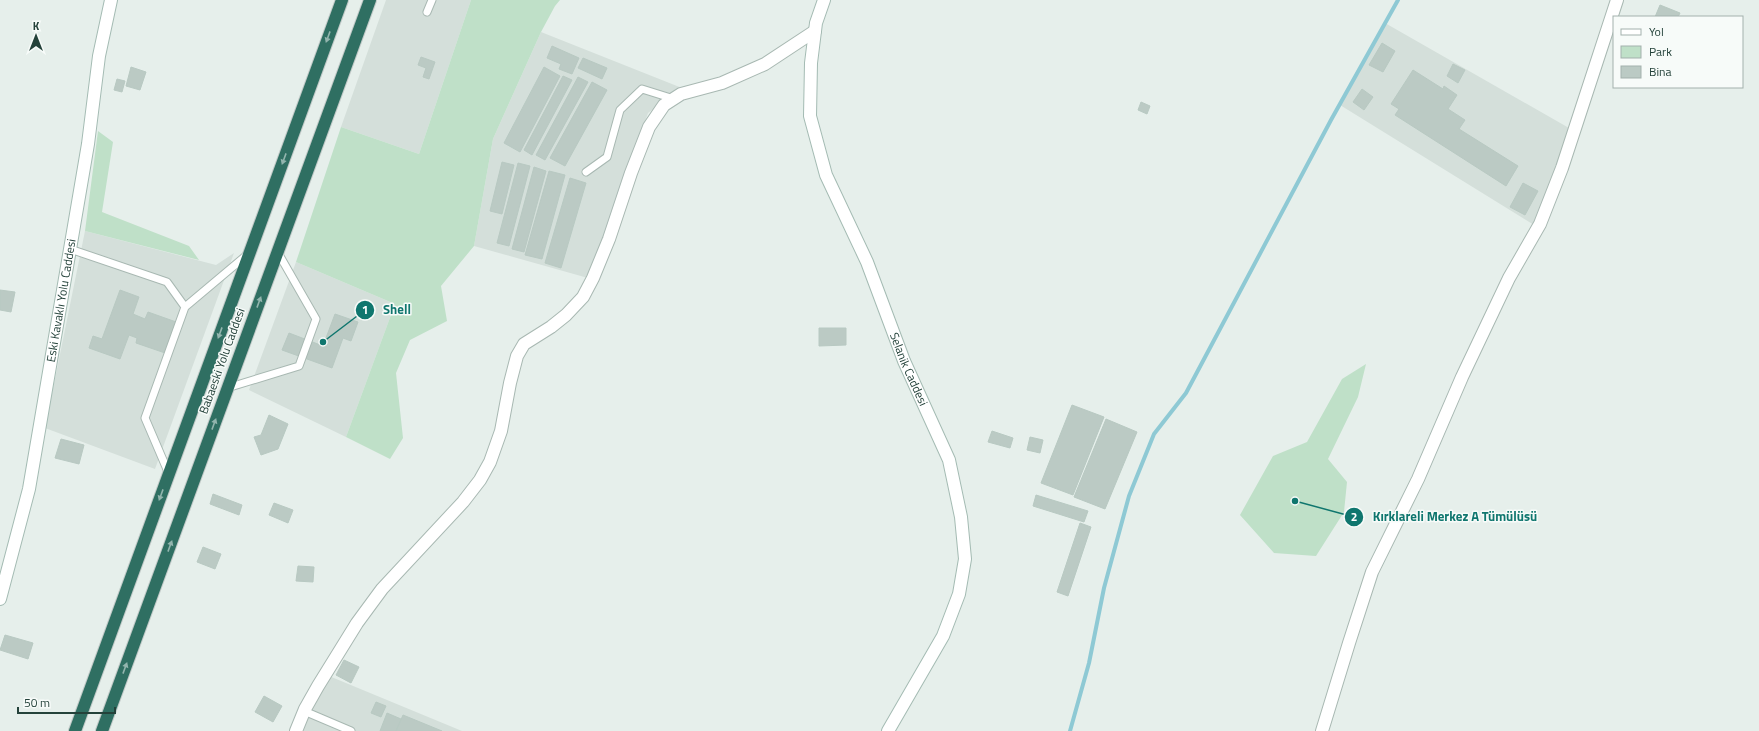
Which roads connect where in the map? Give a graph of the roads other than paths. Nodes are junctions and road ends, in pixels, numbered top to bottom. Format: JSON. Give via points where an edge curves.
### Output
{"nodes":[{"id":1,"x":111,"y":0,"type":"edge"},
{"id":2,"x":342,"y":0,"type":"edge"},
{"id":3,"x":370,"y":0,"type":"edge"},
{"id":4,"x":432,"y":0,"type":"edge"},
{"id":5,"x":824,"y":0,"type":"edge"},
{"id":6,"x":1617,"y":0,"type":"edge"},
{"id":7,"x":427,"y":12,"type":"dead end"},
{"id":8,"x":815,"y":31,"type":"junction"},
{"id":9,"x":674,"y":98,"type":"junction"},
{"id":10,"x":586,"y":172,"type":"dead end"},
{"id":11,"x":70,"y":249,"type":"junction"},
{"id":12,"x":277,"y":251,"type":"junction"},
{"id":13,"x":249,"y":252,"type":"junction"},
{"id":14,"x":185,"y":307,"type":"junction"},
{"id":15,"x":227,"y":388,"type":"junction"},
{"id":16,"x":169,"y":474,"type":"junction"},
{"id":17,"x":0,"y":599,"type":"edge"},
{"id":18,"x":304,"y":711,"type":"junction"},
{"id":19,"x":75,"y":731,"type":"edge"},
{"id":20,"x":102,"y":731,"type":"edge"},
{"id":21,"x":296,"y":731,"type":"edge"},
{"id":22,"x":351,"y":731,"type":"edge"},
{"id":23,"x":888,"y":731,"type":"edge"},
{"id":24,"x":1322,"y":731,"type":"edge"}],
"edges":[{"from":1,"to":11,"type":"street","name":"Eski Kavaklı Yolu Caddesi","via":[[99,56],[88,144]]},
{"from":2,"to":13,"type":"highway","name":"Babaeski Yolu Caddesi","one_way":true},
{"from":3,"to":12,"type":"highway","name":"Babaeski Yolu Caddesi"},
{"from":4,"to":7,"type":"lane"},
{"from":5,"to":8,"type":"street","name":"Selanik Caddesi"},
{"from":6,"to":24,"type":"street","via":[[1562,168],[1540,224],[1509,278],[1418,479],[1372,572]]},
{"from":8,"to":9,"type":"street","via":[[765,64],[722,83]]},
{"from":8,"to":23,"type":"street","name":"Selanik Caddesi","via":[[810,63],[810,116],[826,174],[867,262],[904,361],[949,460],[961,517],[966,559],[959,594],[943,636]]},
{"from":9,"to":10,"type":"lane","via":[[642,90],[620,110],[607,157]]},
{"from":9,"to":18,"type":"street","via":[[664,105],[649,127],[609,239],[583,297],[551,327],[524,344],[517,356],[501,431],[490,462],[480,480],[463,502],[382,589],[357,623]]},
{"from":11,"to":14,"type":"lane","via":[[167,282]]},
{"from":11,"to":17,"type":"street","name":"Eski Kavaklı Yolu Caddesi","via":[[29,489]]},
{"from":15,"to":12,"type":"highway","name":"Babaeski Yolu Caddesi","one_way":true},
{"from":12,"to":15,"type":"lane","via":[[316,319],[299,366]]},
{"from":13,"to":14,"type":"lane"},
{"from":13,"to":16,"type":"highway","name":"Babaeski Yolu Caddesi","one_way":true},
{"from":14,"to":16,"type":"lane","via":[[145,418]]},
{"from":20,"to":15,"type":"highway","name":"Babaeski Yolu Caddesi","one_way":true},
{"from":16,"to":19,"type":"highway","name":"Babaeski Yolu Caddesi","one_way":true},
{"from":18,"to":21,"type":"street"},
{"from":18,"to":22,"type":"lane"}]}
